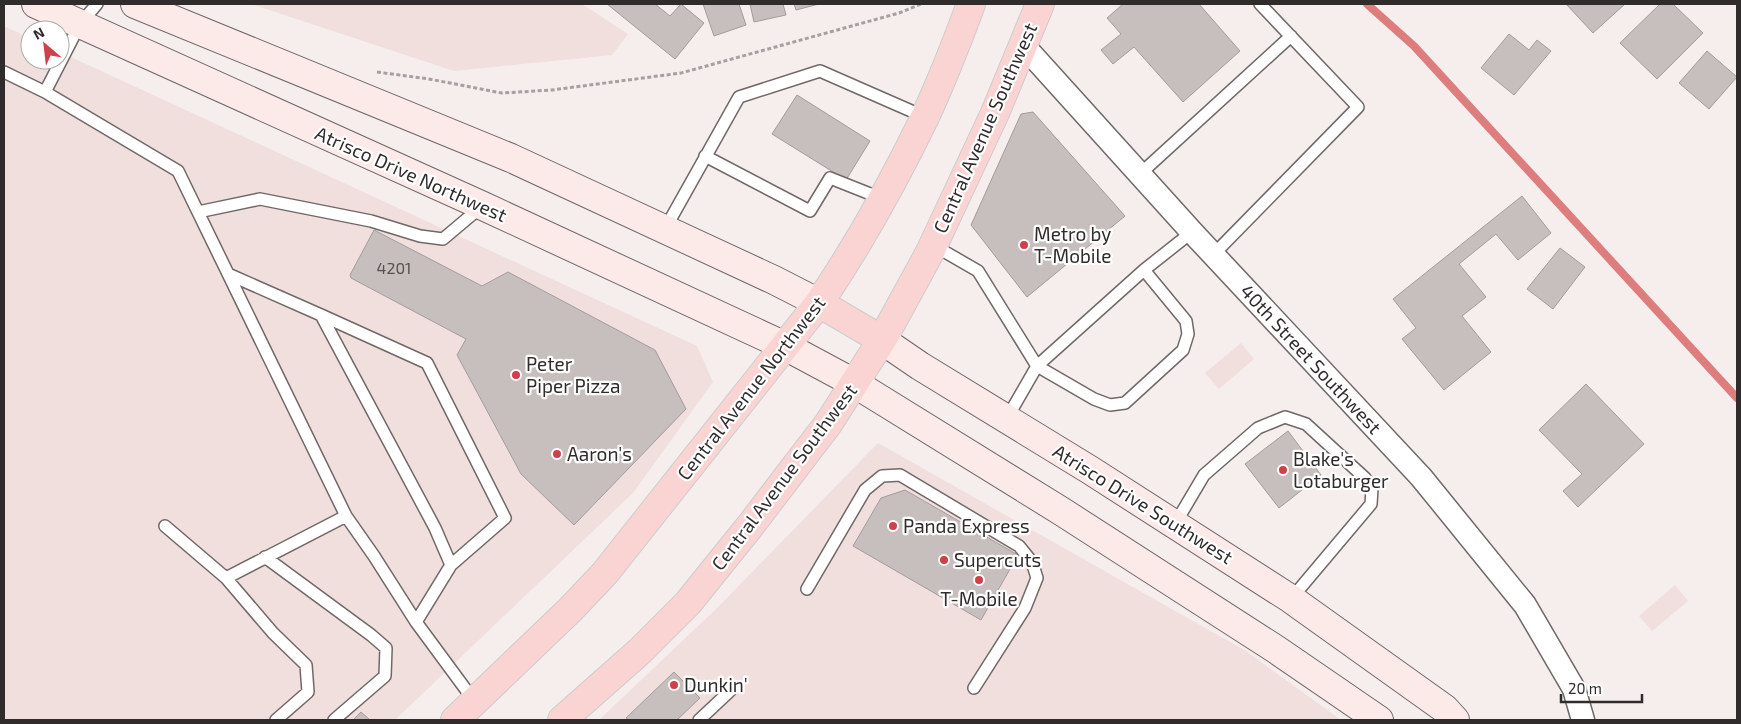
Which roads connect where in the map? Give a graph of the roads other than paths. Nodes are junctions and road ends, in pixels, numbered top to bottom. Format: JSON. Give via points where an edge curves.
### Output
{"nodes":[{"id":1,"x":36,"y":4,"type":"edge"},
{"id":2,"x":136,"y":4,"type":"edge"},
{"id":3,"x":971,"y":4,"type":"edge"},
{"id":4,"x":1040,"y":4,"type":"edge"},
{"id":5,"x":1260,"y":4,"type":"edge"},
{"id":6,"x":88,"y":14,"type":"edge"},
{"id":7,"x":1291,"y":36,"type":"junction"},
{"id":8,"x":1023,"y":45,"type":"junction"},
{"id":9,"x":4,"y":72,"type":"edge"},
{"id":10,"x":45,"y":92,"type":"junction"},
{"id":11,"x":925,"y":118,"type":"junction"},
{"id":12,"x":704,"y":156,"type":"junction"},
{"id":13,"x":1140,"y":174,"type":"junction"},
{"id":14,"x":883,"y":199,"type":"junction"},
{"id":15,"x":483,"y":206,"type":"junction"},
{"id":16,"x":198,"y":212,"type":"junction"},
{"id":17,"x":665,"y":229,"type":"junction"},
{"id":18,"x":1192,"y":232,"type":"junction"},
{"id":19,"x":933,"y":245,"type":"junction"},
{"id":20,"x":1213,"y":255,"type":"junction"},
{"id":21,"x":1144,"y":270,"type":"junction"},
{"id":22,"x":228,"y":274,"type":"junction"},
{"id":23,"x":819,"y":303,"type":"junction"},
{"id":24,"x":321,"y":315,"type":"junction"},
{"id":25,"x":882,"y":340,"type":"junction"},
{"id":26,"x":785,"y":346,"type":"junction"},
{"id":27,"x":1037,"y":366,"type":"junction"},
{"id":28,"x":854,"y":383,"type":"junction"},
{"id":29,"x":1007,"y":418,"type":"junction"},
{"id":30,"x":346,"y":516,"type":"junction"},
{"id":31,"x":1175,"y":524,"type":"junction"},
{"id":32,"x":165,"y":526,"type":"dead end"},
{"id":33,"x":265,"y":557,"type":"junction"},
{"id":34,"x":451,"y":564,"type":"junction"},
{"id":35,"x":226,"y":578,"type":"junction"},
{"id":36,"x":807,"y":589,"type":"dead end"},
{"id":37,"x":1291,"y":599,"type":"junction"},
{"id":38,"x":416,"y":622,"type":"junction"},
{"id":39,"x":974,"y":688,"type":"dead end"},
{"id":40,"x":731,"y":690,"type":"dead end"},
{"id":41,"x":475,"y":702,"type":"junction"},
{"id":42,"x":276,"y":720,"type":"edge"},
{"id":43,"x":334,"y":720,"type":"edge"},
{"id":44,"x":455,"y":720,"type":"edge"},
{"id":45,"x":562,"y":720,"type":"edge"},
{"id":46,"x":699,"y":720,"type":"edge"},
{"id":47,"x":1379,"y":720,"type":"edge"},
{"id":48,"x":1455,"y":720,"type":"edge"},
{"id":49,"x":1583,"y":720,"type":"edge"}],
"edges":[{"from":1,"to":6,"type":"main road","name":"Atrisco Drive Northwest"},
{"from":2,"to":17,"type":"main road","via":[[512,158]]},
{"from":3,"to":11,"type":"main road","name":"Central Avenue Northwest"},
{"from":4,"to":8,"type":"main road","name":"Central Avenue Southwest"},
{"from":5,"to":7,"type":"lane"},
{"from":6,"to":10,"type":"lane"},
{"from":6,"to":15,"type":"main road","name":"Atrisco Drive Northwest"},
{"from":7,"to":13,"type":"lane"},
{"from":7,"to":20,"type":"lane","via":[[1358,107]]},
{"from":8,"to":13,"type":"street","name":"40th Street Southwest"},
{"from":8,"to":19,"type":"main road","name":"Central Avenue Southwest"},
{"from":9,"to":10,"type":"lane"},
{"from":10,"to":16,"type":"lane","via":[[178,171]]},
{"from":11,"to":12,"type":"lane","via":[[820,71],[738,97]]},
{"from":11,"to":14,"type":"main road","name":"Central Avenue Northwest"},
{"from":12,"to":14,"type":"lane","via":[[810,211],[830,178]]},
{"from":12,"to":17,"type":"lane"},
{"from":13,"to":18,"type":"street","name":"40th Street Southwest"},
{"from":14,"to":23,"type":"main road","name":"Central Avenue Northwest"},
{"from":15,"to":16,"type":"lane","via":[[443,239],[260,199]]},
{"from":15,"to":26,"type":"main road","name":"Atrisco Drive Northwest"},
{"from":16,"to":22,"type":"lane"},
{"from":17,"to":23,"type":"main road"},
{"from":18,"to":20,"type":"street","name":"40th Street Southwest"},
{"from":18,"to":21,"type":"lane"},
{"from":19,"to":25,"type":"main road","name":"Central Avenue Southwest"},
{"from":19,"to":27,"type":"lane","via":[[978,271]]},
{"from":20,"to":49,"type":"street","name":"40th Street Southwest","via":[[1421,476],[1525,605],[1574,689]]},
{"from":21,"to":27,"type":"lane"},
{"from":21,"to":27,"type":"lane","via":[[1186,321],[1188,334],[1183,350],[1125,403],[1110,405],[1094,399]]},
{"from":22,"to":24,"type":"lane"},
{"from":22,"to":30,"type":"lane"},
{"from":23,"to":25,"type":"main road","name":"Atrisco Drive Southwest"},
{"from":23,"to":26,"type":"main road","name":"Central Avenue Northwest"},
{"from":24,"to":34,"type":"lane"},
{"from":24,"to":34,"type":"lane","via":[[427,363],[505,518]]},
{"from":25,"to":28,"type":"main road","name":"Central Avenue Southwest"},
{"from":25,"to":29,"type":"main road","name":"Atrisco Drive Southwest"},
{"from":26,"to":28,"type":"main road"},
{"from":26,"to":41,"type":"main road","name":"Central Avenue Northwest","via":[[605,573]]},
{"from":27,"to":29,"type":"lane"},
{"from":28,"to":45,"type":"main road","name":"Central Avenue Southwest","via":[[828,424],[688,603],[640,651]]},
{"from":28,"to":47,"type":"main road","via":[[1208,605]]},
{"from":29,"to":31,"type":"main road","name":"Atrisco Drive Southwest"},
{"from":30,"to":33,"type":"lane"},
{"from":30,"to":38,"type":"lane"},
{"from":31,"to":37,"type":"main road","name":"Atrisco Drive Southwest"},
{"from":31,"to":37,"type":"lane","via":[[1204,475],[1258,428],[1285,417],[1306,424],[1365,478],[1372,489],[1371,504]]},
{"from":32,"to":35,"type":"lane"},
{"from":33,"to":35,"type":"lane"},
{"from":33,"to":43,"type":"lane","via":[[386,648],[385,676]]},
{"from":34,"to":38,"type":"lane"},
{"from":35,"to":42,"type":"lane","via":[[273,633],[306,665],[308,692]]},
{"from":36,"to":39,"type":"lane","via":[[865,490],[882,476],[900,475],[909,480],[1019,546],[1032,562],[1037,578],[1025,608]]},
{"from":37,"to":48,"type":"main road","name":"Atrisco Drive Southwest"},
{"from":38,"to":41,"type":"lane"},
{"from":40,"to":46,"type":"lane"},
{"from":41,"to":44,"type":"main road","name":"Central Avenue Northwest"}]}
